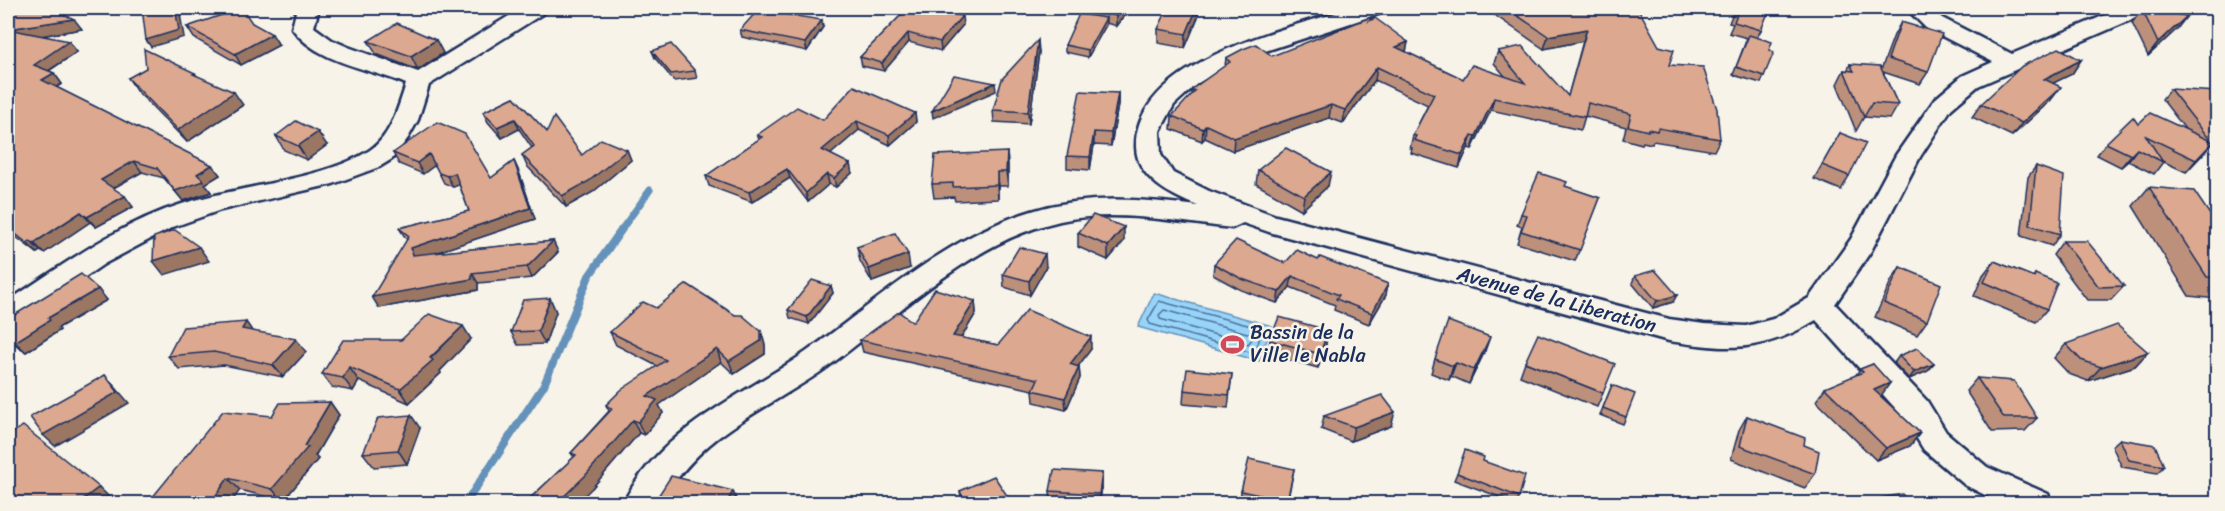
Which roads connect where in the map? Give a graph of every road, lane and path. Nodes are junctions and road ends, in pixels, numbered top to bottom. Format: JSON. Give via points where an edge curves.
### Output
{"nodes":[{"id":1,"x":308,"y":8,"type":"edge"},
{"id":2,"x":536,"y":8,"type":"edge"},
{"id":3,"x":1373,"y":8,"type":"edge"},
{"id":4,"x":1917,"y":8,"type":"edge"},
{"id":5,"x":2139,"y":8,"type":"edge"},
{"id":6,"x":2010,"y":62,"type":"junction"},
{"id":7,"x":419,"y":81,"type":"junction"},
{"id":8,"x":1269,"y":223,"type":"junction"},
{"id":9,"x":1819,"y":305,"type":"junction"},
{"id":10,"x":8,"y":315,"type":"edge"},
{"id":11,"x":639,"y":504,"type":"edge"},
{"id":12,"x":2037,"y":504,"type":"edge"}],
"edges":[{"from":1,"to":7,"type":"street","via":[[303,28],[309,36]]},
{"from":2,"to":7,"type":"street"},
{"from":3,"to":8,"type":"street","name":"Avenue de la Liberation","via":[[1233,54],[1190,78],[1164,101],[1148,131],[1149,156],[1164,179]]},
{"from":4,"to":6,"type":"street","via":[[1934,23]]},
{"from":5,"to":6,"type":"street","name":"Avenue de la Liberation"},
{"from":6,"to":9,"type":"street","name":"Avenue de la Liberation","via":[[1970,81],[1943,104],[1908,155],[1862,244]]},
{"from":7,"to":10,"type":"street","via":[[398,135],[383,153],[362,165],[298,185],[191,210],[158,223],[85,263]]},
{"from":8,"to":9,"type":"street","name":"Avenue de la Liberation","via":[[1669,330],[1746,336],[1782,327]]},
{"from":8,"to":11,"type":"street","via":[[1152,210],[1074,210],[1039,217],[1003,232],[960,253],[822,355],[704,431],[662,473]]},
{"from":9,"to":12,"type":"street","via":[[1916,410],[1935,441],[1976,476]]}]}
